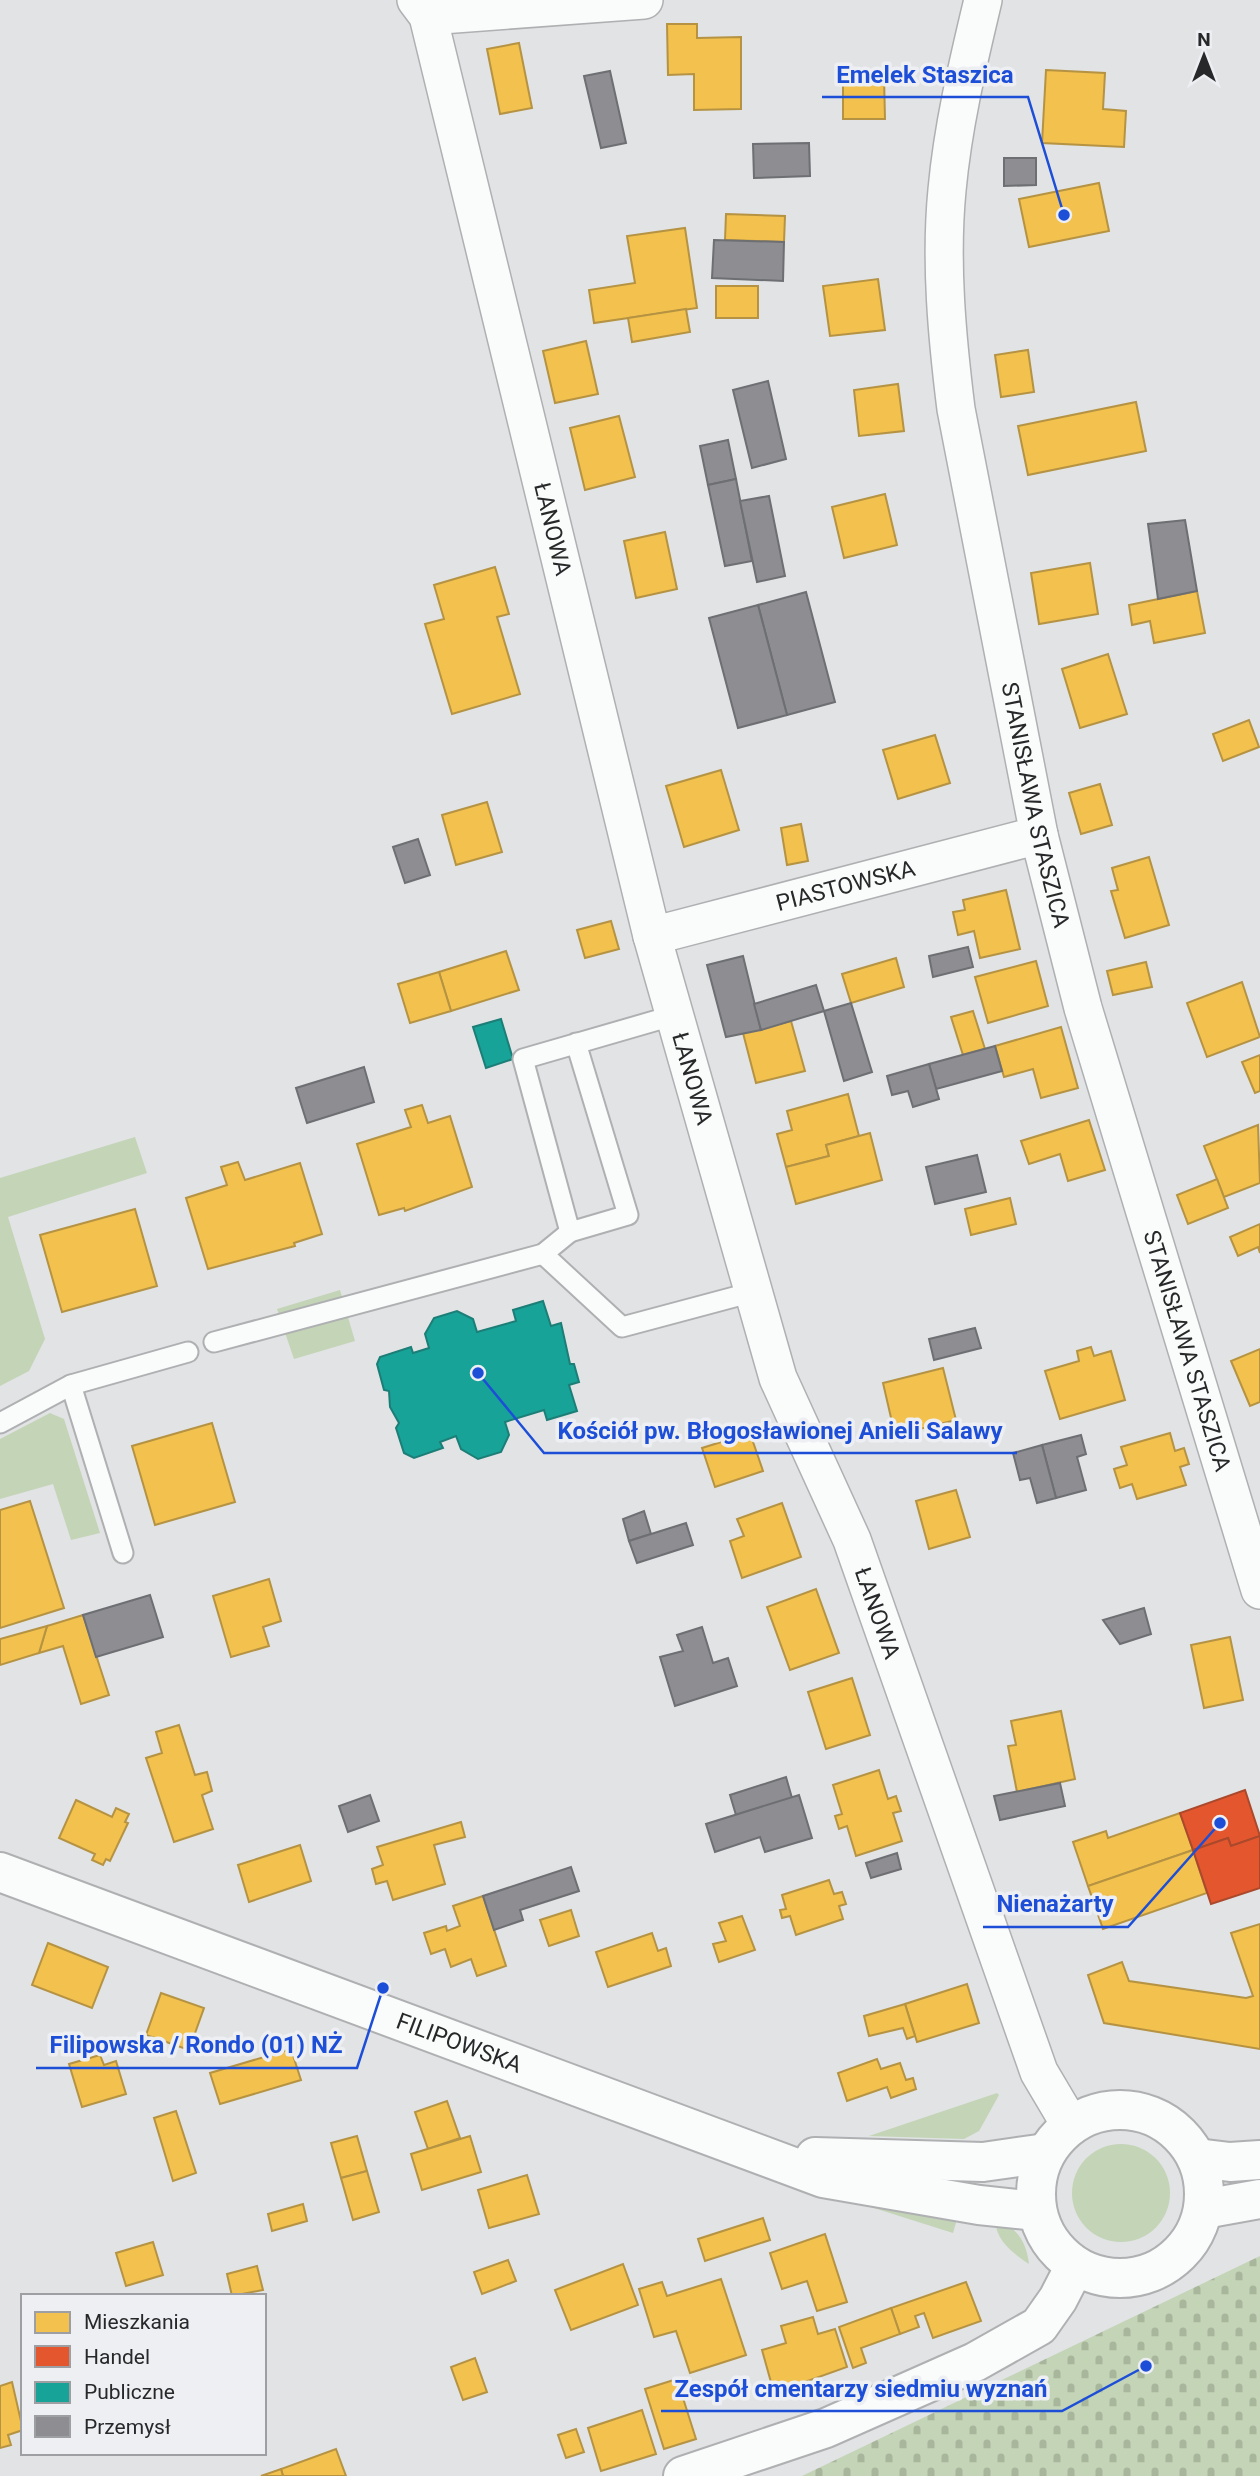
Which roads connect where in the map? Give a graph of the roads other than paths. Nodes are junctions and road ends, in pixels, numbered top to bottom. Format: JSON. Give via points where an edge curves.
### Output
{"nodes":[{"id":1,"x":644,"y":0,"type":"edge"},
{"id":2,"x":984,"y":0,"type":"edge"},
{"id":3,"x":422,"y":8,"type":"edge"},
{"id":4,"x":1039,"y":835,"type":"junction"},
{"id":5,"x":652,"y":936,"type":"junction"},
{"id":6,"x":675,"y":1015,"type":"junction"},
{"id":7,"x":576,"y":1043,"type":"junction"},
{"id":8,"x":570,"y":1232,"type":"junction"},
{"id":9,"x":543,"y":1254,"type":"junction"},
{"id":10,"x":753,"y":1292,"type":"junction"},
{"id":11,"x":214,"y":1342,"type":"dead end"},
{"id":12,"x":188,"y":1352,"type":"dead end"},
{"id":13,"x":71,"y":1385,"type":"junction"},
{"id":14,"x":0,"y":1423,"type":"edge"},
{"id":15,"x":123,"y":1553,"type":"dead end"},
{"id":16,"x":1260,"y":1590,"type":"edge"},
{"id":17,"x":0,"y":1872,"type":"edge"},
{"id":18,"x":1058,"y":2139,"type":"junction"},
{"id":19,"x":760,"y":2155,"type":"junction"},
{"id":20,"x":1197,"y":2158,"type":"junction"},
{"id":21,"x":1260,"y":2160,"type":"edge"},
{"id":22,"x":1260,"y":2199,"type":"edge"},
{"id":23,"x":1204,"y":2209,"type":"junction"},
{"id":24,"x":1037,"y":2211,"type":"junction"},
{"id":25,"x":1075,"y":2266,"type":"junction"},
{"id":26,"x":683,"y":2476,"type":"edge"}],
"edges":[{"from":1,"to":3,"type":"street"},
{"from":2,"to":4,"type":"street","name":"STANISŁAWA STASZICA","via":[[960,93],[947,191],[948,339],[956,409]]},
{"from":3,"to":5,"type":"street","name":"ŁANOWA"},
{"from":4,"to":5,"type":"street","name":"PIASTOWSKA"},
{"from":4,"to":16,"type":"street","name":"STANISŁAWA STASZICA","via":[[1083,1009]]},
{"from":5,"to":6,"type":"street","name":"ŁANOWA"},
{"from":6,"to":7,"type":"lane"},
{"from":6,"to":10,"type":"street","name":"ŁANOWA"},
{"from":7,"to":8,"type":"lane","via":[[523,1059]]},
{"from":7,"to":8,"type":"lane","via":[[628,1215]]},
{"from":8,"to":9,"type":"lane"},
{"from":9,"to":10,"type":"lane","via":[[622,1327]]},
{"from":9,"to":11,"type":"lane"},
{"from":10,"to":18,"type":"street","name":"ŁANOWA","via":[[778,1378],[852,1540],[1039,2072]]},
{"from":12,"to":13,"type":"lane"},
{"from":13,"to":14,"type":"lane"},
{"from":13,"to":15,"type":"lane"},
{"from":17,"to":19,"type":"street","name":"FILIPOWSKA"},
{"from":18,"to":19,"type":"street","name":"FILIPOWSKA","via":[[983,2162]]},
{"from":18,"to":20,"type":"street","via":[[1093,2114],[1117,2110],[1142,2113],[1164,2122]]},
{"from":18,"to":24,"type":"street","via":[[1037,2181]]},
{"from":19,"to":24,"type":"street","name":"FILIPOWSKA","via":[[823,2178]]},
{"from":20,"to":21,"type":"street"},
{"from":20,"to":23,"type":"street","via":[[1203,2175]]},
{"from":22,"to":23,"type":"street"},
{"from":23,"to":25,"type":"street","via":[[1194,2235],[1178,2256],[1155,2272],[1128,2279],[1101,2276]]},
{"from":24,"to":25,"type":"street","via":[[1058,2251]]},
{"from":25,"to":26,"type":"street","via":[[1039,2326],[975,2362],[826,2428]]}]}
